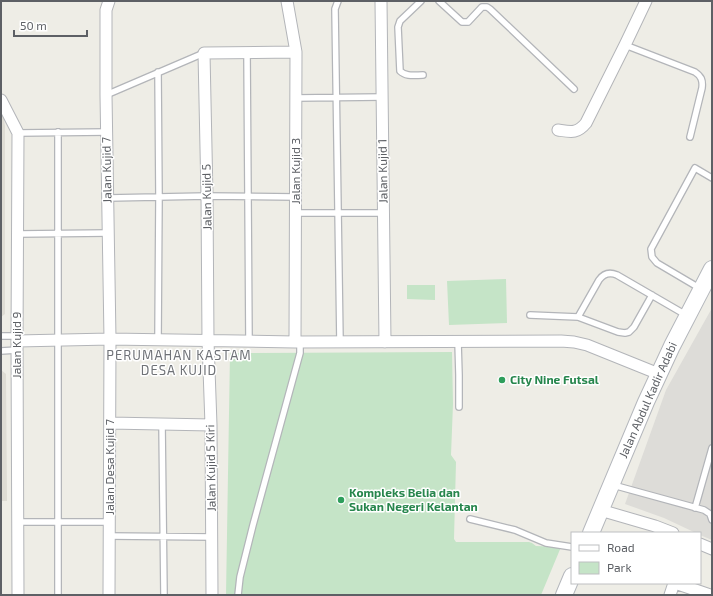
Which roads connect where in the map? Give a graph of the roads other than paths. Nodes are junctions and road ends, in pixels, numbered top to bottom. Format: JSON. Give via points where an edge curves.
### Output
{"nodes":[{"id":1,"x":109,"y":1,"type":"edge"},
{"id":2,"x":287,"y":1,"type":"edge"},
{"id":3,"x":338,"y":1,"type":"edge"},
{"id":4,"x":381,"y":1,"type":"edge"},
{"id":5,"x":421,"y":1,"type":"edge"},
{"id":6,"x":438,"y":1,"type":"edge"},
{"id":7,"x":646,"y":1,"type":"edge"},
{"id":8,"x":626,"y":45,"type":"junction"},
{"id":9,"x":204,"y":52,"type":"junction"},
{"id":10,"x":247,"y":52,"type":"junction"},
{"id":11,"x":296,"y":52,"type":"junction"},
{"id":12,"x":158,"y":72,"type":"junction"},
{"id":13,"x":422,"y":75,"type":"dead end"},
{"id":14,"x":574,"y":89,"type":"dead end"},
{"id":15,"x":106,"y":95,"type":"junction"},
{"id":16,"x":382,"y":96,"type":"junction"},
{"id":17,"x":336,"y":97,"type":"junction"},
{"id":18,"x":296,"y":98,"type":"junction"},
{"id":19,"x":1,"y":100,"type":"edge"},
{"id":20,"x":558,"y":130,"type":"dead end"},
{"id":21,"x":58,"y":132,"type":"junction"},
{"id":22,"x":107,"y":132,"type":"junction"},
{"id":23,"x":18,"y":133,"type":"junction"},
{"id":24,"x":690,"y":137,"type":"dead end"},
{"id":25,"x":712,"y":178,"type":"edge"},
{"id":26,"x":207,"y":196,"type":"junction"},
{"id":27,"x":249,"y":196,"type":"junction"},
{"id":28,"x":159,"y":197,"type":"junction"},
{"id":29,"x":296,"y":197,"type":"junction"},
{"id":30,"x":108,"y":198,"type":"junction"},
{"id":31,"x":296,"y":213,"type":"junction"},
{"id":32,"x":338,"y":213,"type":"junction"},
{"id":33,"x":383,"y":213,"type":"junction"},
{"id":34,"x":108,"y":233,"type":"junction"},
{"id":35,"x":18,"y":234,"type":"junction"},
{"id":36,"x":58,"y":234,"type":"junction"},
{"id":37,"x":712,"y":269,"type":"edge"},
{"id":38,"x":701,"y":289,"type":"junction"},
{"id":39,"x":652,"y":295,"type":"junction"},
{"id":40,"x":530,"y":315,"type":"dead end"},
{"id":41,"x":687,"y":316,"type":"junction"},
{"id":42,"x":578,"y":317,"type":"junction"},
{"id":43,"x":1,"y":336,"type":"edge"},
{"id":44,"x":110,"y":339,"type":"junction"},
{"id":45,"x":58,"y":340,"type":"junction"},
{"id":46,"x":158,"y":340,"type":"junction"},
{"id":47,"x":208,"y":341,"type":"junction"},
{"id":48,"x":249,"y":341,"type":"junction"},
{"id":49,"x":17,"y":342,"type":"junction"},
{"id":50,"x":298,"y":342,"type":"junction"},
{"id":51,"x":340,"y":342,"type":"junction"},
{"id":52,"x":385,"y":342,"type":"junction"},
{"id":53,"x":458,"y":342,"type":"junction"},
{"id":54,"x":1,"y":350,"type":"edge"},
{"id":55,"x":659,"y":374,"type":"junction"},
{"id":56,"x":459,"y":407,"type":"dead end"},
{"id":57,"x":110,"y":423,"type":"junction"},
{"id":58,"x":162,"y":424,"type":"junction"},
{"id":59,"x":211,"y":425,"type":"junction"},
{"id":60,"x":712,"y":448,"type":"edge"},
{"id":61,"x":611,"y":484,"type":"junction"},
{"id":62,"x":695,"y":508,"type":"junction"},
{"id":63,"x":600,"y":510,"type":"junction"},
{"id":64,"x":710,"y":511,"type":"edge"},
{"id":65,"x":470,"y":519,"type":"dead end"},
{"id":66,"x":712,"y":520,"type":"edge"},
{"id":67,"x":17,"y":522,"type":"junction"},
{"id":68,"x":58,"y":522,"type":"junction"},
{"id":69,"x":109,"y":522,"type":"junction"},
{"id":70,"x":654,"y":529,"type":"edge"},
{"id":71,"x":591,"y":532,"type":"edge"},
{"id":72,"x":668,"y":532,"type":"edge"},
{"id":73,"x":109,"y":536,"type":"junction"},
{"id":74,"x":163,"y":537,"type":"junction"},
{"id":75,"x":212,"y":537,"type":"junction"},
{"id":76,"x":701,"y":544,"type":"edge"},
{"id":77,"x":571,"y":547,"type":"edge"},
{"id":78,"x":712,"y":549,"type":"edge"},
{"id":79,"x":571,"y":578,"type":"edge"},
{"id":80,"x":675,"y":584,"type":"edge"},
{"id":81,"x":678,"y":584,"type":"edge"},
{"id":82,"x":18,"y":595,"type":"edge"},
{"id":83,"x":58,"y":595,"type":"edge"},
{"id":84,"x":109,"y":595,"type":"edge"},
{"id":85,"x":164,"y":595,"type":"edge"},
{"id":86,"x":212,"y":595,"type":"edge"},
{"id":87,"x":238,"y":595,"type":"edge"},
{"id":88,"x":564,"y":595,"type":"edge"},
{"id":89,"x":670,"y":595,"type":"edge"},
{"id":90,"x":710,"y":595,"type":"edge"}],
"edges":[{"from":1,"to":15,"type":"street","name":"Jalan Kujid 7","via":[[106,10]]},
{"from":2,"to":11,"type":"street","name":"Jalan Kujid 3"},
{"from":3,"to":17,"type":"lane","via":[[335,9]]},
{"from":4,"to":16,"type":"street","name":"Jalan Kujid 1"},
{"from":5,"to":13,"type":"lane","via":[[400,21],[398,27],[400,70],[407,75]]},
{"from":6,"to":14,"type":"lane","via":[[462,22],[468,22],[482,8],[487,7]]},
{"from":7,"to":8,"type":"street"},
{"from":8,"to":20,"type":"street","via":[[586,123],[581,129],[572,132]]},
{"from":8,"to":24,"type":"lane","via":[[694,72],[700,77],[702,88]]},
{"from":9,"to":10,"type":"street"},
{"from":9,"to":12,"type":"lane"},
{"from":9,"to":26,"type":"street","name":"Jalan Kujid 5"},
{"from":10,"to":11,"type":"street"},
{"from":10,"to":27,"type":"lane"},
{"from":11,"to":18,"type":"street","name":"Jalan Kujid 3"},
{"from":12,"to":15,"type":"lane"},
{"from":12,"to":28,"type":"lane"},
{"from":15,"to":22,"type":"street","name":"Jalan Kujid 7"},
{"from":16,"to":17,"type":"lane"},
{"from":16,"to":33,"type":"street","name":"Jalan Kujid 1"},
{"from":17,"to":18,"type":"lane"},
{"from":17,"to":32,"type":"lane"},
{"from":18,"to":29,"type":"street","name":"Jalan Kujid 3"},
{"from":19,"to":23,"type":"street","name":"Jalan Kujid 9"},
{"from":21,"to":22,"type":"lane"},
{"from":21,"to":23,"type":"lane"},
{"from":21,"to":36,"type":"lane"},
{"from":22,"to":30,"type":"street","name":"Jalan Kujid 7"},
{"from":23,"to":35,"type":"street","name":"Jalan Kujid 9"},
{"from":25,"to":38,"type":"lane","via":[[695,168],[651,250],[652,257],[657,263]]},
{"from":26,"to":27,"type":"lane"},
{"from":26,"to":28,"type":"lane"},
{"from":26,"to":47,"type":"street","name":"Jalan Kujid 5"},
{"from":27,"to":29,"type":"lane"},
{"from":27,"to":48,"type":"lane"},
{"from":28,"to":30,"type":"lane"},
{"from":28,"to":46,"type":"lane"},
{"from":29,"to":31,"type":"street","name":"Jalan Kujid 3"},
{"from":30,"to":34,"type":"street","name":"Jalan Kujid 7"},
{"from":31,"to":32,"type":"lane"},
{"from":31,"to":50,"type":"street","name":"Jalan Kujid 3"},
{"from":32,"to":33,"type":"lane"},
{"from":32,"to":51,"type":"lane"},
{"from":33,"to":52,"type":"street","name":"Jalan Kujid 1"},
{"from":34,"to":36,"type":"lane"},
{"from":34,"to":44,"type":"street","name":"Jalan Kujid 7"},
{"from":35,"to":36,"type":"lane"},
{"from":35,"to":49,"type":"street","name":"Jalan Kujid 9"},
{"from":36,"to":45,"type":"lane"},
{"from":37,"to":38,"type":"main road","name":"Jalan Abdul Kadir Adabi"},
{"from":38,"to":41,"type":"main road","name":"Jalan Abdul Kadir Adabi"},
{"from":39,"to":41,"type":"lane"},
{"from":39,"to":42,"type":"lane","via":[[629,332],[622,333]]},
{"from":39,"to":42,"type":"lane","via":[[609,273],[602,276]]},
{"from":40,"to":42,"type":"lane"},
{"from":41,"to":55,"type":"main road","name":"Jalan Abdul Kadir Adabi"},
{"from":43,"to":49,"type":"lane"},
{"from":44,"to":45,"type":"street"},
{"from":44,"to":46,"type":"street"},
{"from":44,"to":57,"type":"street","name":"Jalan Desa Kujid 7"},
{"from":45,"to":49,"type":"street"},
{"from":45,"to":68,"type":"lane"},
{"from":46,"to":47,"type":"street"},
{"from":47,"to":48,"type":"street"},
{"from":47,"to":59,"type":"street","name":"Jalan Kujid 5 Kiri"},
{"from":48,"to":50,"type":"street"},
{"from":49,"to":54,"type":"lane"},
{"from":49,"to":67,"type":"street","name":"Jalan Kujid 9"},
{"from":50,"to":51,"type":"street"},
{"from":50,"to":87,"type":"lane","via":[[300,353],[252,525]]},
{"from":51,"to":52,"type":"street"},
{"from":52,"to":53,"type":"street"},
{"from":53,"to":55,"type":"street","via":[[574,342]]},
{"from":53,"to":56,"type":"lane"},
{"from":55,"to":61,"type":"main road","name":"Jalan Abdul Kadir Adabi"},
{"from":57,"to":58,"type":"street"},
{"from":57,"to":69,"type":"street","name":"Jalan Desa Kujid 7"},
{"from":58,"to":59,"type":"street"},
{"from":58,"to":74,"type":"lane"},
{"from":59,"to":75,"type":"street","name":"Jalan Kujid 5 Kiri"},
{"from":60,"to":62,"type":"lane"},
{"from":61,"to":62,"type":"lane"},
{"from":61,"to":63,"type":"main road","name":"Jalan Abdul Kadir Adabi"},
{"from":62,"to":64,"type":"lane"},
{"from":63,"to":70,"type":"street"},
{"from":63,"to":71,"type":"main road","name":"Jalan Abdul Kadir Adabi"},
{"from":64,"to":66,"type":"lane"},
{"from":65,"to":77,"type":"lane","via":[[515,530],[546,543]]},
{"from":67,"to":68,"type":"lane"},
{"from":67,"to":82,"type":"street","name":"Jalan Kujid 9"},
{"from":68,"to":69,"type":"lane"},
{"from":68,"to":83,"type":"lane"},
{"from":69,"to":73,"type":"street","name":"Jalan Desa Kujid 7"},
{"from":70,"to":72,"type":"street"},
{"from":73,"to":74,"type":"lane"},
{"from":73,"to":84,"type":"street","name":"Jalan Desa Kujid 7"},
{"from":74,"to":75,"type":"lane"},
{"from":74,"to":85,"type":"lane"},
{"from":75,"to":86,"type":"street","name":"Jalan Kujid 5 Kiri"},
{"from":76,"to":78,"type":"street"},
{"from":79,"to":88,"type":"main road"},
{"from":80,"to":89,"type":"street"},
{"from":81,"to":90,"type":"street"}]}
